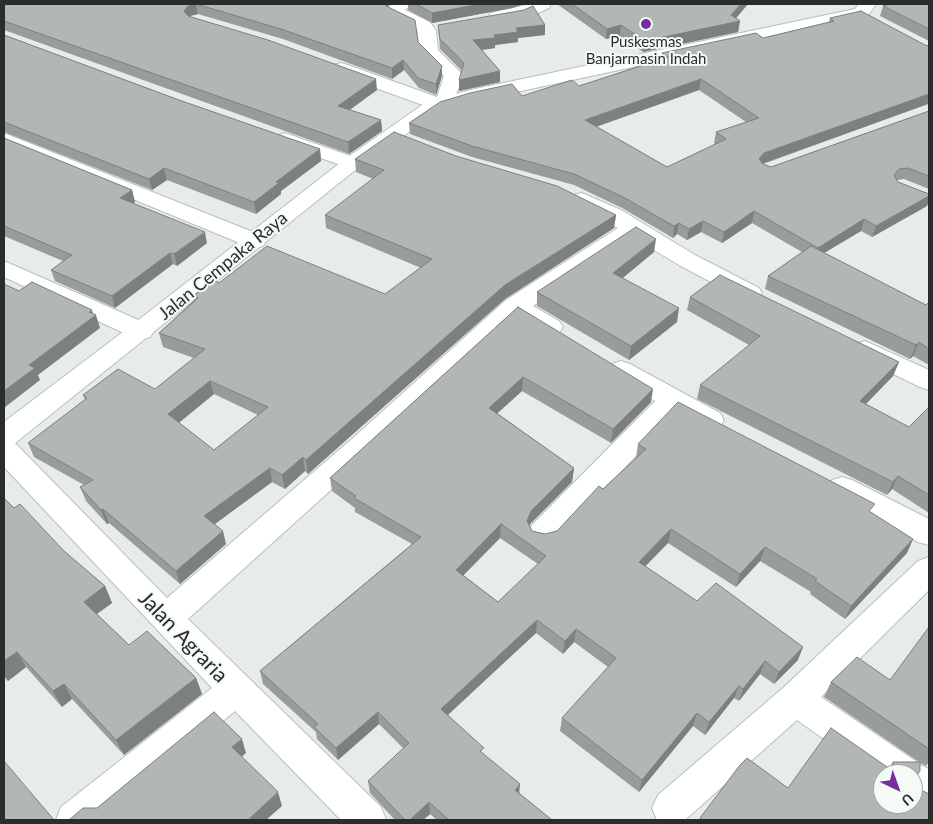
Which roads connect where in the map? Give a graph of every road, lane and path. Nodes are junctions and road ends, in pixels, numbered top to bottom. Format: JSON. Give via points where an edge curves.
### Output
{"nodes":[{"id":1,"x":403,"y":4,"type":"edge"},
{"id":2,"x":543,"y":4,"type":"edge"},
{"id":3,"x":865,"y":9,"type":"edge"},
{"id":4,"x":481,"y":20,"type":"edge"},
{"id":5,"x":878,"y":23,"type":"edge"},
{"id":6,"x":445,"y":27,"type":"edge"},
{"id":7,"x":427,"y":31,"type":"junction"},
{"id":8,"x":321,"y":62,"type":"edge"},
{"id":9,"x":442,"y":103,"type":"junction"},
{"id":10,"x":270,"y":133,"type":"edge"},
{"id":11,"x":392,"y":135,"type":"junction"},
{"id":12,"x":4,"y":138,"type":"edge"},
{"id":13,"x":419,"y":145,"type":"edge"},
{"id":14,"x":352,"y":163,"type":"junction"},
{"id":15,"x":565,"y":192,"type":"edge"},
{"id":16,"x":634,"y":228,"type":"junction"},
{"id":17,"x":255,"y":240,"type":"junction"},
{"id":18,"x":4,"y":268,"type":"edge"},
{"id":19,"x":768,"y":302,"type":"edge"},
{"id":20,"x":515,"y":306,"type":"junction"},
{"id":21,"x":141,"y":331,"type":"junction"},
{"id":22,"x":573,"y":341,"type":"edge"},
{"id":23,"x":849,"y":342,"type":"edge"},
{"id":24,"x":598,"y":356,"type":"edge"},
{"id":25,"x":929,"y":381,"type":"edge"},
{"id":26,"x":672,"y":400,"type":"junction"},
{"id":27,"x":732,"y":431,"type":"edge"},
{"id":28,"x":4,"y":437,"type":"edge"},
{"id":29,"x":4,"y":449,"type":"edge"},
{"id":30,"x":818,"y":475,"type":"edge"},
{"id":31,"x":929,"y":533,"type":"edge"},
{"id":32,"x":544,"y":534,"type":"edge"},
{"id":33,"x":929,"y":570,"type":"edge"},
{"id":34,"x":166,"y":619,"type":"junction"},
{"id":35,"x":236,"y":690,"type":"junction"},
{"id":36,"x":795,"y":699,"type":"junction"},
{"id":37,"x":889,"y":764,"type":"edge"},
{"id":38,"x":671,"y":808,"type":"dead end"},
{"id":39,"x":75,"y":820,"type":"edge"},
{"id":40,"x":367,"y":820,"type":"edge"}],
"edges":[{"from":1,"to":7,"type":"street","via":[[393,10],[394,13],[418,23]]},
{"from":2,"to":4,"type":"street","via":[[517,14]]},
{"from":3,"to":5,"type":"street"},
{"from":3,"to":9,"type":"street"},
{"from":6,"to":7,"type":"street"},
{"from":7,"to":9,"type":"street","via":[[429,52],[454,75]]},
{"from":8,"to":9,"type":"street"},
{"from":9,"to":11,"type":"street","name":"Jalan Cempaka Raya"},
{"from":10,"to":14,"type":"street"},
{"from":11,"to":13,"type":"street"},
{"from":11,"to":14,"type":"street","name":"Jalan Cempaka Raya"},
{"from":12,"to":17,"type":"street"},
{"from":14,"to":17,"type":"street","name":"Jalan Cempaka Raya"},
{"from":15,"to":16,"type":"street"},
{"from":16,"to":19,"type":"street","via":[[686,260]]},
{"from":16,"to":20,"type":"street"},
{"from":17,"to":21,"type":"street","name":"Jalan Cempaka Raya"},
{"from":18,"to":21,"type":"street"},
{"from":20,"to":22,"type":"street"},
{"from":20,"to":34,"type":"street","via":[[356,452]]},
{"from":21,"to":28,"type":"street","name":"Jalan Cempaka Raya"},
{"from":23,"to":25,"type":"street"},
{"from":24,"to":26,"type":"street"},
{"from":26,"to":27,"type":"street"},
{"from":26,"to":32,"type":"street"},
{"from":29,"to":34,"type":"street","name":"Jalan Agraria"},
{"from":30,"to":31,"type":"street"},
{"from":33,"to":36,"type":"street"},
{"from":34,"to":35,"type":"street","name":"Jalan Agraria"},
{"from":35,"to":39,"type":"street"},
{"from":35,"to":40,"type":"street","name":"Jalan Agraria"},
{"from":36,"to":37,"type":"street"},
{"from":36,"to":38,"type":"street"}]}
